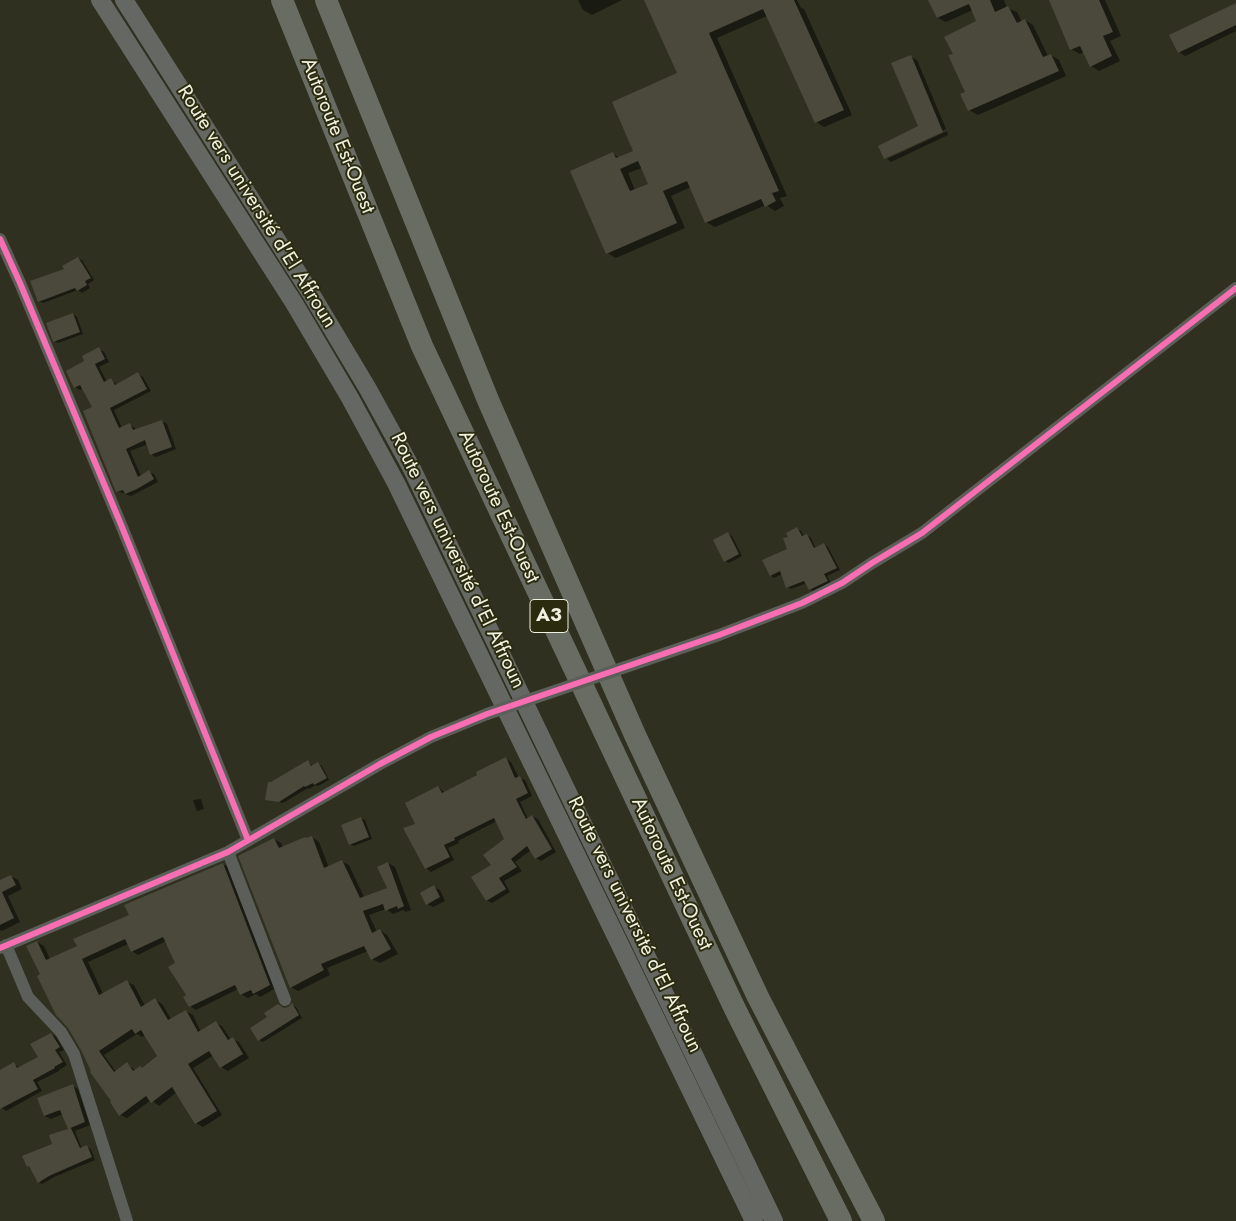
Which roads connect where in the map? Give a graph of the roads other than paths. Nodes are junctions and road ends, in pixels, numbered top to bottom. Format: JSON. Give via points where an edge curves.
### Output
{"nodes":[{"id":1,"x":100,"y":0,"type":"edge"},
{"id":2,"x":124,"y":0,"type":"edge"},
{"id":3,"x":282,"y":0,"type":"edge"},
{"id":4,"x":326,"y":0,"type":"edge"},
{"id":5,"x":0,"y":239,"type":"edge"},
{"id":6,"x":1236,"y":288,"type":"edge"},
{"id":7,"x":248,"y":840,"type":"junction"},
{"id":8,"x":228,"y":852,"type":"junction"},
{"id":9,"x":3,"y":947,"type":"edge"},
{"id":10,"x":285,"y":1000,"type":"dead end"},
{"id":11,"x":127,"y":1221,"type":"edge"},
{"id":12,"x":754,"y":1221,"type":"edge"},
{"id":13,"x":774,"y":1221,"type":"edge"},
{"id":14,"x":841,"y":1221,"type":"edge"},
{"id":15,"x":874,"y":1221,"type":"edge"}],
"edges":[{"from":1,"to":12,"type":"main road","name":"Route vers université d'El Affroun","via":[[294,304],[396,483]]},
{"from":2,"to":13,"type":"main road","name":"Route vers université d'El Affroun","via":[[310,292],[412,469]]},
{"from":3,"to":14,"type":"highway","name":"Autoroute Est-Ouest","number":"A3","via":[[422,346],[735,1009]]},
{"from":4,"to":15,"type":"highway","name":"Autoroute Est-Ouest","number":"A3","via":[[488,400],[635,735],[758,997]]},
{"from":5,"to":7,"type":"street","via":[[118,518]]},
{"from":6,"to":7,"type":"street","bridge":true,"via":[[922,533],[842,584],[719,635],[487,714],[431,737]]},
{"from":7,"to":8,"type":"street"},
{"from":8,"to":9,"type":"street"},
{"from":8,"to":10,"type":"street"},
{"from":9,"to":11,"type":"street","via":[[28,997],[61,1032],[74,1054]]}]}
